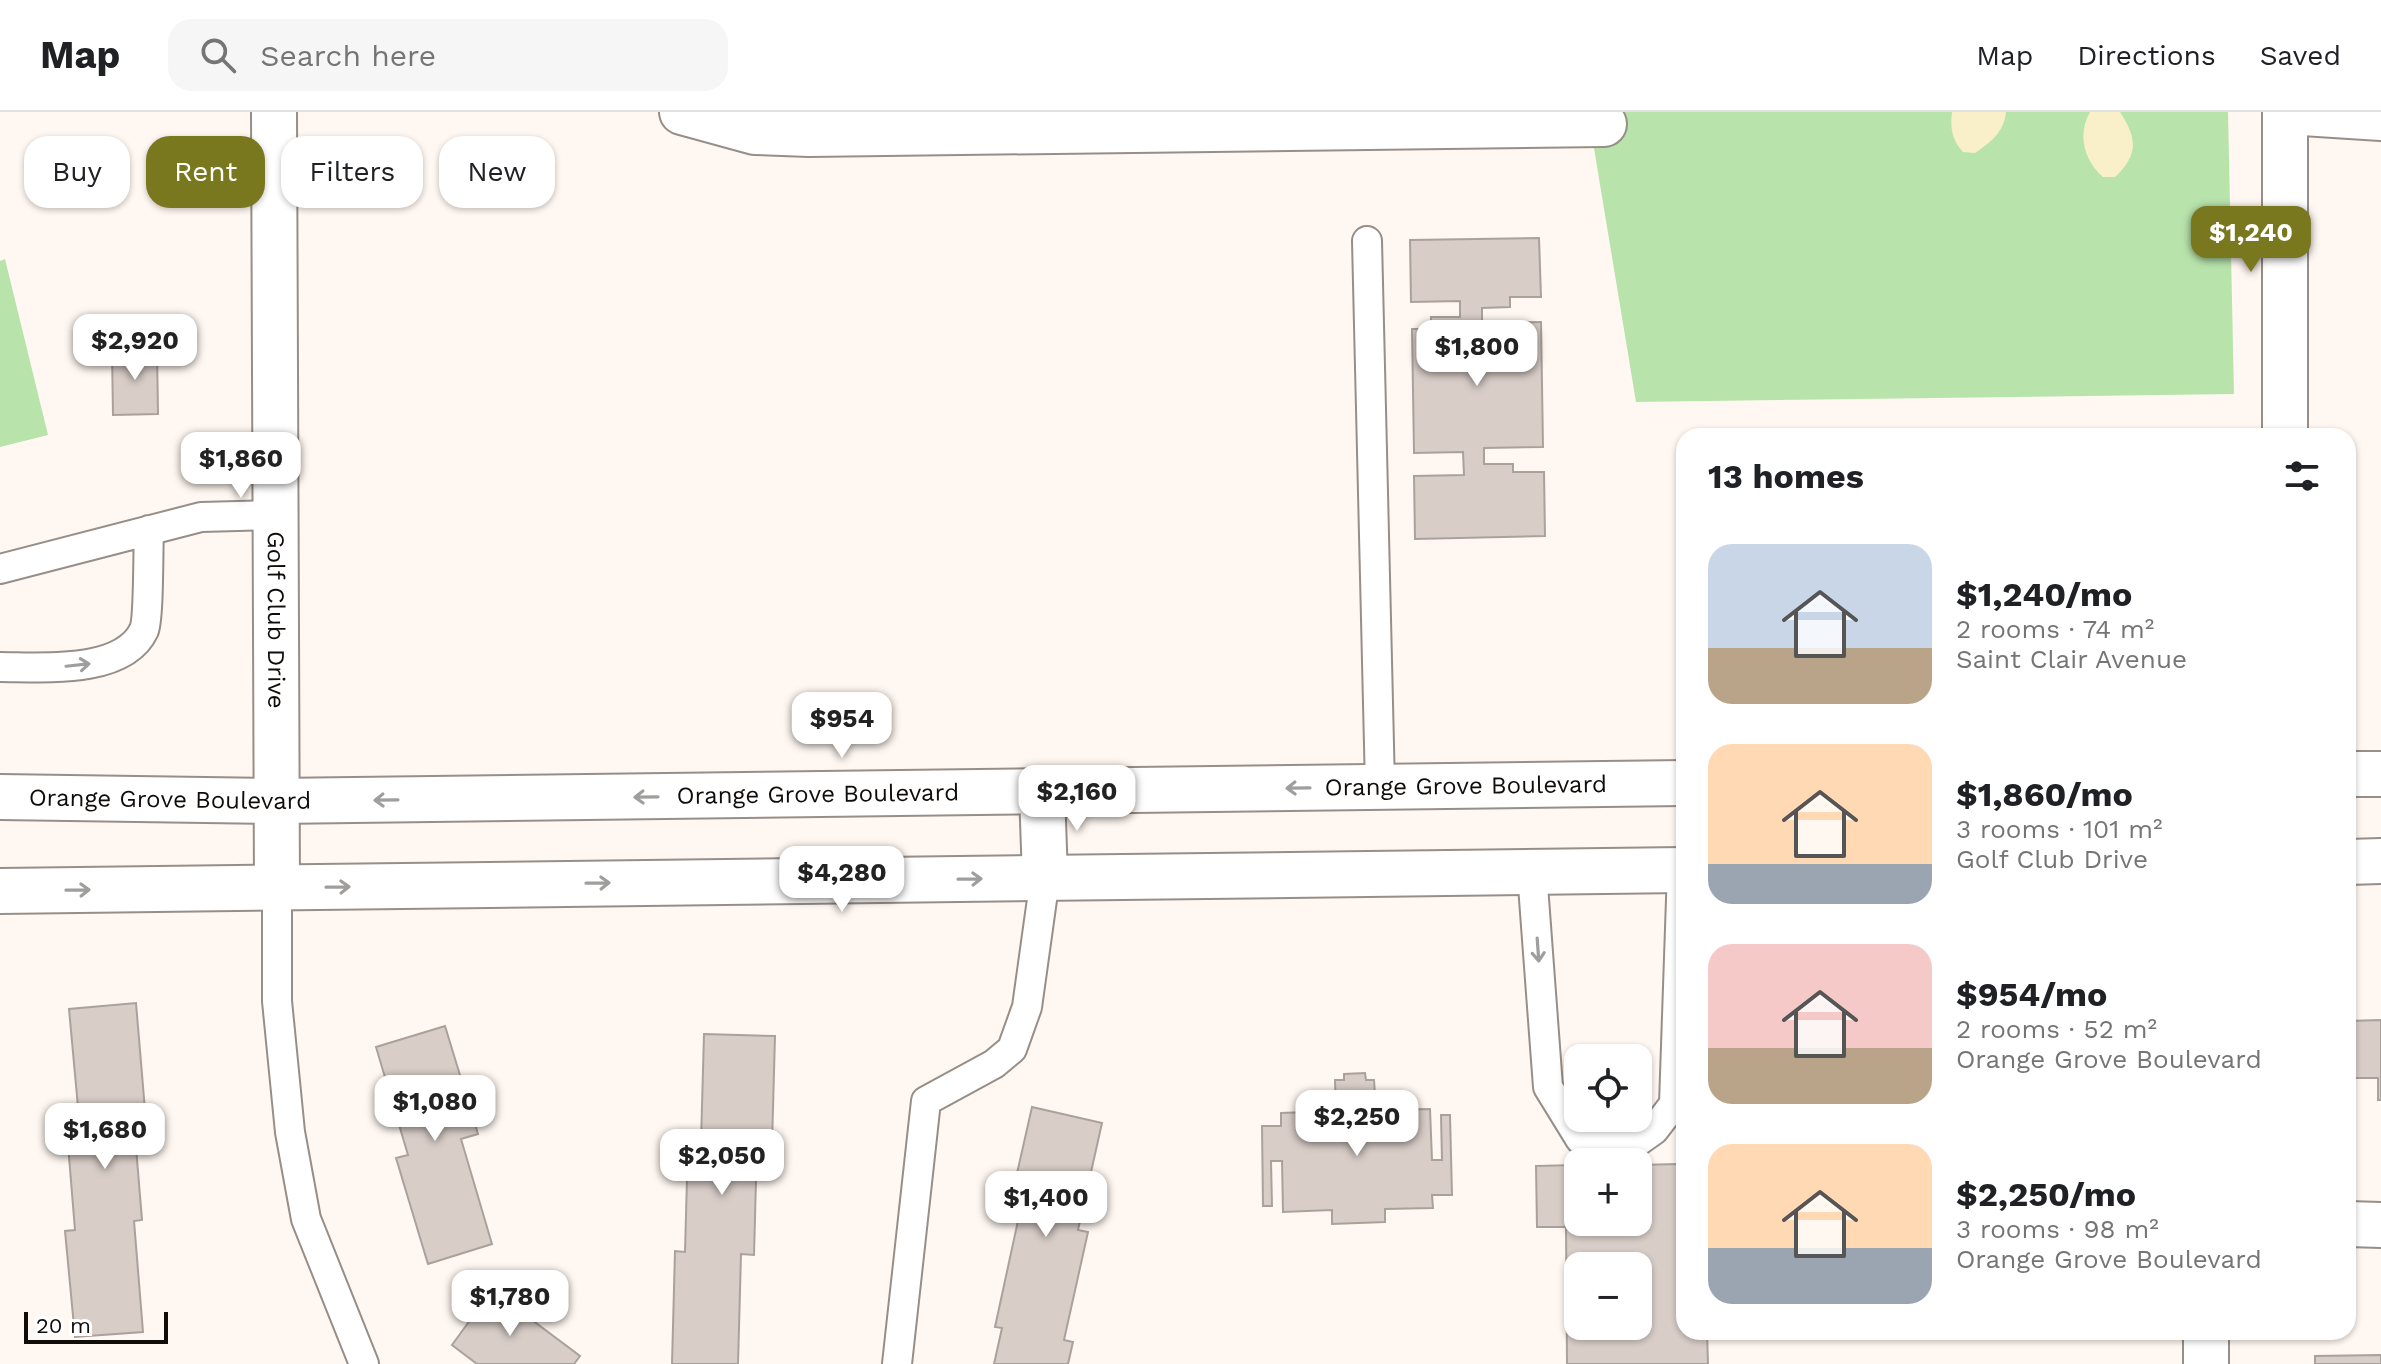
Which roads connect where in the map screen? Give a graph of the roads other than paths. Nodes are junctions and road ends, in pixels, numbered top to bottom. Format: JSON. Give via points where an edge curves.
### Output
{"nodes":[{"id":1,"x":274,"y":112,"type":"edge"},
{"id":2,"x":682,"y":112,"type":"edge"},
{"id":3,"x":2286,"y":112,"type":"edge"},
{"id":4,"x":2381,"y":118,"type":"edge"},
{"id":5,"x":1604,"y":124,"type":"dead end"},
{"id":6,"x":1367,"y":241,"type":"dead end"},
{"id":7,"x":2285,"y":428,"type":"edge"},
{"id":8,"x":275,"y":515,"type":"junction"},
{"id":9,"x":149,"y":530,"type":"junction"},
{"id":10,"x":0,"y":569,"type":"edge"},
{"id":11,"x":0,"y":667,"type":"edge"},
{"id":12,"x":2356,"y":774,"type":"edge"},
{"id":13,"x":2381,"y":774,"type":"edge"},
{"id":14,"x":1676,"y":783,"type":"edge"},
{"id":15,"x":1380,"y":787,"type":"junction"},
{"id":16,"x":1042,"y":792,"type":"junction"},
{"id":17,"x":0,"y":797,"type":"edge"},
{"id":18,"x":276,"y":801,"type":"junction"},
{"id":19,"x":2381,"y":861,"type":"edge"},
{"id":20,"x":2356,"y":862,"type":"edge"},
{"id":21,"x":1676,"y":870,"type":"edge"},
{"id":22,"x":1532,"y":872,"type":"junction"},
{"id":23,"x":1045,"y":878,"type":"junction"},
{"id":24,"x":277,"y":888,"type":"junction"},
{"id":25,"x":0,"y":891,"type":"edge"},
{"id":26,"x":1676,"y":1052,"type":"edge"},
{"id":27,"x":2356,"y":1224,"type":"edge"},
{"id":28,"x":2381,"y":1225,"type":"edge"},
{"id":29,"x":2206,"y":1340,"type":"edge"},
{"id":30,"x":364,"y":1364,"type":"edge"},
{"id":31,"x":897,"y":1364,"type":"edge"},
{"id":32,"x":2206,"y":1364,"type":"edge"}],
"edges":[{"from":1,"to":8,"type":"street","name":"Golf Club Drive"},
{"from":2,"to":5,"type":"street","via":[[755,132],[809,134]]},
{"from":3,"to":4,"type":"street"},
{"from":3,"to":7,"type":"street"},
{"from":6,"to":15,"type":"lane"},
{"from":8,"to":9,"type":"lane","via":[[201,517]]},
{"from":8,"to":18,"type":"street","name":"Golf Club Drive"},
{"from":9,"to":10,"type":"lane"},
{"from":11,"to":9,"type":"lane","one_way":true,"via":[[98,663],[125,652],[144,629]]},
{"from":12,"to":13,"type":"street"},
{"from":14,"to":15,"type":"street","name":"Orange Grove Boulevard"},
{"from":15,"to":16,"type":"street","name":"Orange Grove Boulevard","one_way":true},
{"from":16,"to":18,"type":"street","name":"Orange Grove Boulevard","one_way":true},
{"from":16,"to":23,"type":"street"},
{"from":17,"to":18,"type":"street","name":"Orange Grove Boulevard"},
{"from":18,"to":24,"type":"street","name":"Golf Club Drive"},
{"from":19,"to":20,"type":"street"},
{"from":21,"to":22,"type":"street"},
{"from":22,"to":23,"type":"street"},
{"from":22,"to":26,"type":"lane","one_way":true,"via":[[1548,1087],[1580,1139],[1637,1142],[1654,1130],[1674,1104]]},
{"from":24,"to":23,"type":"street","one_way":true},
{"from":23,"to":31,"type":"lane","via":[[1027,1007],[1012,1049],[926,1101]]},
{"from":25,"to":24,"type":"street","one_way":true},
{"from":24,"to":30,"type":"lane","via":[[277,1001],[290,1132],[306,1219]]},
{"from":27,"to":28,"type":"street"},
{"from":29,"to":32,"type":"street"}]}
